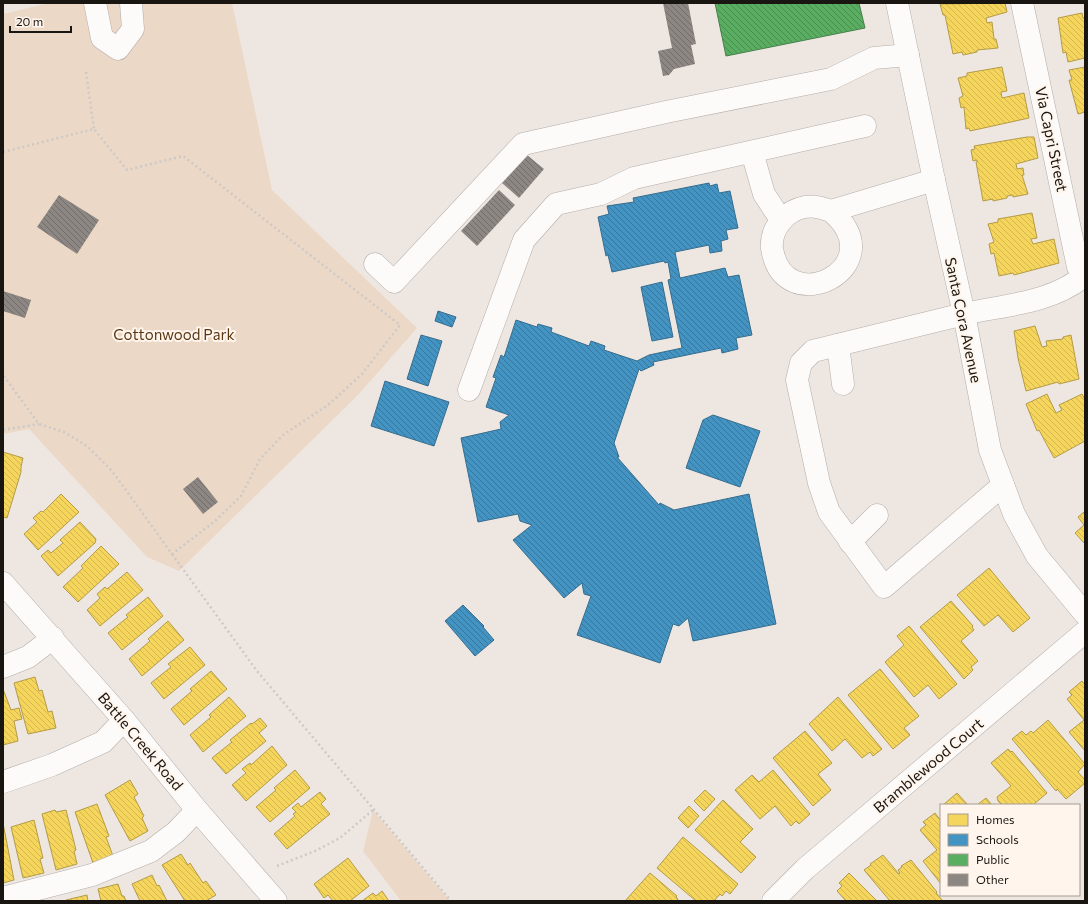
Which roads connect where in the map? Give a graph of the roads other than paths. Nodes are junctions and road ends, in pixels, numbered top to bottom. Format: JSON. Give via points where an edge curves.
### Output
{"nodes":[{"id":1,"x":95,"y":3,"type":"edge"},
{"id":2,"x":131,"y":3,"type":"edge"},
{"id":3,"x":897,"y":3,"type":"edge"},
{"id":4,"x":1022,"y":3,"type":"edge"},
{"id":5,"x":908,"y":55,"type":"junction"},
{"id":6,"x":865,"y":126,"type":"dead end"},
{"id":7,"x":752,"y":152,"type":"junction"},
{"id":8,"x":934,"y":180,"type":"junction"},
{"id":9,"x":831,"y":212,"type":"junction"},
{"id":10,"x":781,"y":220,"type":"junction"},
{"id":11,"x":375,"y":264,"type":"dead end"},
{"id":12,"x":1085,"y":274,"type":"edge"},
{"id":13,"x":964,"y":314,"type":"junction"},
{"id":14,"x":838,"y":345,"type":"junction"},
{"id":15,"x":843,"y":384,"type":"dead end"},
{"id":16,"x":469,"y":390,"type":"dead end"},
{"id":17,"x":1003,"y":485,"type":"junction"},
{"id":18,"x":877,"y":515,"type":"dead end"},
{"id":19,"x":850,"y":542,"type":"junction"},
{"id":20,"x":3,"y":583,"type":"edge"},
{"id":21,"x":1085,"y":614,"type":"edge"},
{"id":22,"x":1085,"y":632,"type":"edge"},
{"id":23,"x":53,"y":638,"type":"junction"},
{"id":24,"x":3,"y":667,"type":"edge"},
{"id":25,"x":124,"y":720,"type":"junction"},
{"id":26,"x":3,"y":782,"type":"edge"},
{"id":27,"x":198,"y":810,"type":"junction"},
{"id":28,"x":3,"y":898,"type":"edge"},
{"id":29,"x":272,"y":900,"type":"edge"},
{"id":30,"x":773,"y":901,"type":"edge"}],
"edges":[{"from":1,"to":2,"type":"street","via":[[102,38],[118,49],[133,29]]},
{"from":3,"to":5,"type":"street","name":"Santa Cora Avenue"},
{"from":4,"to":12,"type":"street","name":"Via Capri Street","via":[[1078,267]]},
{"from":5,"to":8,"type":"street","name":"Santa Cora Avenue"},
{"from":5,"to":11,"type":"street","via":[[874,58],[831,79],[523,144],[394,282]]},
{"from":6,"to":7,"type":"street"},
{"from":7,"to":10,"type":"street","via":[[764,194]]},
{"from":7,"to":16,"type":"street","via":[[634,178],[601,194],[556,204],[524,240]]},
{"from":8,"to":9,"type":"street"},
{"from":8,"to":13,"type":"street","name":"Santa Cora Avenue"},
{"from":9,"to":10,"type":"street","via":[[818,207],[805,207],[792,211]]},
{"from":9,"to":10,"type":"street","via":[[842,220],[848,232],[849,258],[843,269],[834,277],[823,283],[811,285],[799,283],[779,268],[772,245],[774,232]]},
{"from":12,"to":13,"type":"street","name":"Via Capri Street","via":[[1077,282],[1046,297]]},
{"from":13,"to":14,"type":"street","name":"Via Capri Street"},
{"from":13,"to":17,"type":"street","name":"Santa Cora Avenue","via":[[990,450]]},
{"from":14,"to":15,"type":"street"},
{"from":14,"to":19,"type":"street","name":"Via Capri Street","via":[[813,351],[801,363],[797,380],[819,483],[829,512]]},
{"from":17,"to":19,"type":"street","name":"Via Capri Street","via":[[884,587]]},
{"from":17,"to":21,"type":"street","name":"Santa Cora Avenue","via":[[1014,514],[1037,556]]},
{"from":18,"to":19,"type":"street"},
{"from":20,"to":23,"type":"street","name":"Battle Creek Road"},
{"from":22,"to":30,"type":"street","name":"Bramblewood Court","via":[[800,873]]},
{"from":23,"to":24,"type":"street","via":[[28,657]]},
{"from":23,"to":25,"type":"street","name":"Battle Creek Road"},
{"from":25,"to":26,"type":"street","via":[[103,742],[52,765]]},
{"from":25,"to":27,"type":"street","name":"Battle Creek Road"},
{"from":27,"to":28,"type":"street","via":[[176,832],[151,851],[92,875]]},
{"from":27,"to":29,"type":"street","name":"Battle Creek Road"}]}
